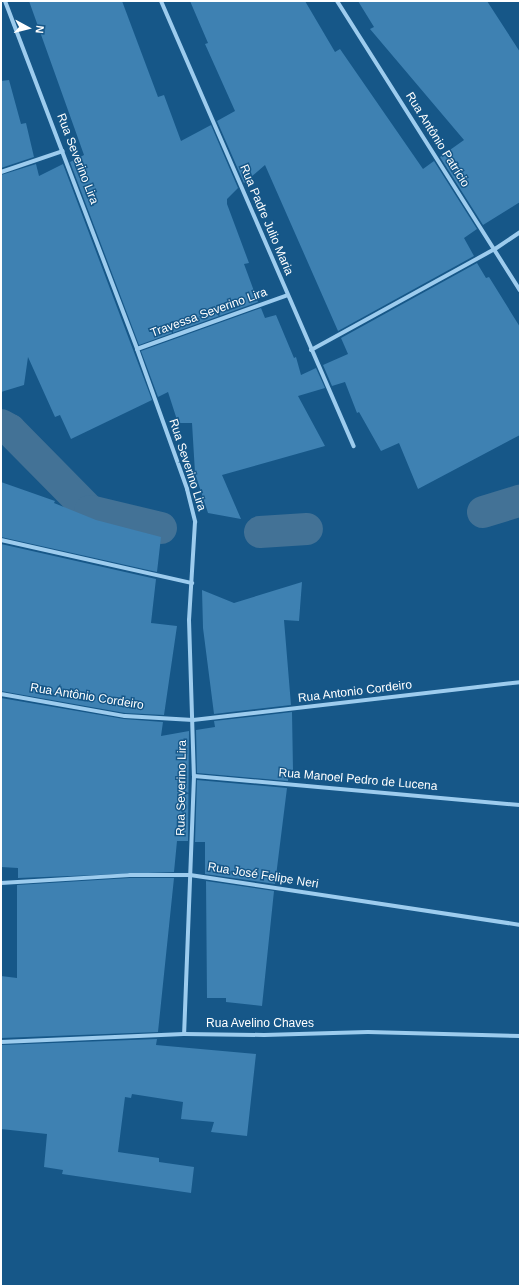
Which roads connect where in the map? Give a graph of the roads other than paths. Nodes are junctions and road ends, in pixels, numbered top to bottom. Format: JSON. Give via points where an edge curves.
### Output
{"nodes":[{"id":1,"x":6,"y":1,"type":"edge"},
{"id":2,"x":161,"y":1,"type":"edge"},
{"id":3,"x":337,"y":1,"type":"edge"},
{"id":4,"x":63,"y":151,"type":"junction"},
{"id":5,"x":1,"y":172,"type":"edge"},
{"id":6,"x":520,"y":232,"type":"edge"},
{"id":7,"x":495,"y":249,"type":"junction"},
{"id":8,"x":520,"y":290,"type":"edge"},
{"id":9,"x":288,"y":295,"type":"junction"},
{"id":10,"x":137,"y":349,"type":"junction"},
{"id":11,"x":312,"y":350,"type":"junction"},
{"id":12,"x":354,"y":446,"type":"dead end"},
{"id":13,"x":1,"y":540,"type":"edge"},
{"id":14,"x":192,"y":583,"type":"junction"},
{"id":15,"x":520,"y":682,"type":"edge"},
{"id":16,"x":1,"y":694,"type":"edge"},
{"id":17,"x":193,"y":720,"type":"junction"},
{"id":18,"x":194,"y":776,"type":"junction"},
{"id":19,"x":520,"y":805,"type":"edge"},
{"id":20,"x":190,"y":875,"type":"junction"},
{"id":21,"x":1,"y":883,"type":"edge"},
{"id":22,"x":520,"y":925,"type":"edge"},
{"id":23,"x":184,"y":1034,"type":"junction"},
{"id":24,"x":520,"y":1036,"type":"edge"},
{"id":25,"x":1,"y":1042,"type":"edge"}],
"edges":[{"from":1,"to":4,"type":"street","name":"Rua Severino Lira"},
{"from":2,"to":9,"type":"street","name":"Rua Padre Julio Maria"},
{"from":3,"to":7,"type":"street","name":"Rua Antônio Patrício"},
{"from":4,"to":5,"type":"street"},
{"from":4,"to":10,"type":"street","name":"Rua Severino Lira"},
{"from":6,"to":7,"type":"street"},
{"from":7,"to":8,"type":"street","name":"Rua Antônio Patrício"},
{"from":7,"to":11,"type":"street"},
{"from":9,"to":10,"type":"street","name":"Travessa Severino Lira"},
{"from":9,"to":11,"type":"street","name":"Rua Padre Julio Maria"},
{"from":10,"to":14,"type":"street","name":"Rua Severino Lira","via":[[187,489],[195,522]]},
{"from":11,"to":12,"type":"street","name":"Rua Padre Julio Maria"},
{"from":13,"to":14,"type":"street"},
{"from":14,"to":17,"type":"street","name":"Rua Severino Lira","via":[[189,659]]},
{"from":15,"to":17,"type":"street","name":"Rua Antonio Cordeiro"},
{"from":16,"to":17,"type":"street","name":"Rua Antônio Cordeiro","via":[[125,716]]},
{"from":17,"to":18,"type":"street","name":"Rua Severino Lira"},
{"from":18,"to":19,"type":"street","name":"Rua Manoel Pedro de Lucena"},
{"from":18,"to":20,"type":"street","name":"Rua Severino Lira"},
{"from":20,"to":21,"type":"street","name":"Rua José Felipe Neri","via":[[130,875]]},
{"from":20,"to":22,"type":"street","name":"Rua José Felipe Neri"},
{"from":20,"to":23,"type":"street","name":"Rua Severino Lira"},
{"from":23,"to":24,"type":"street","name":"Rua Avelino Chaves","via":[[368,1032]]},
{"from":23,"to":25,"type":"street","name":"Rua Avelino Chaves"}]}
